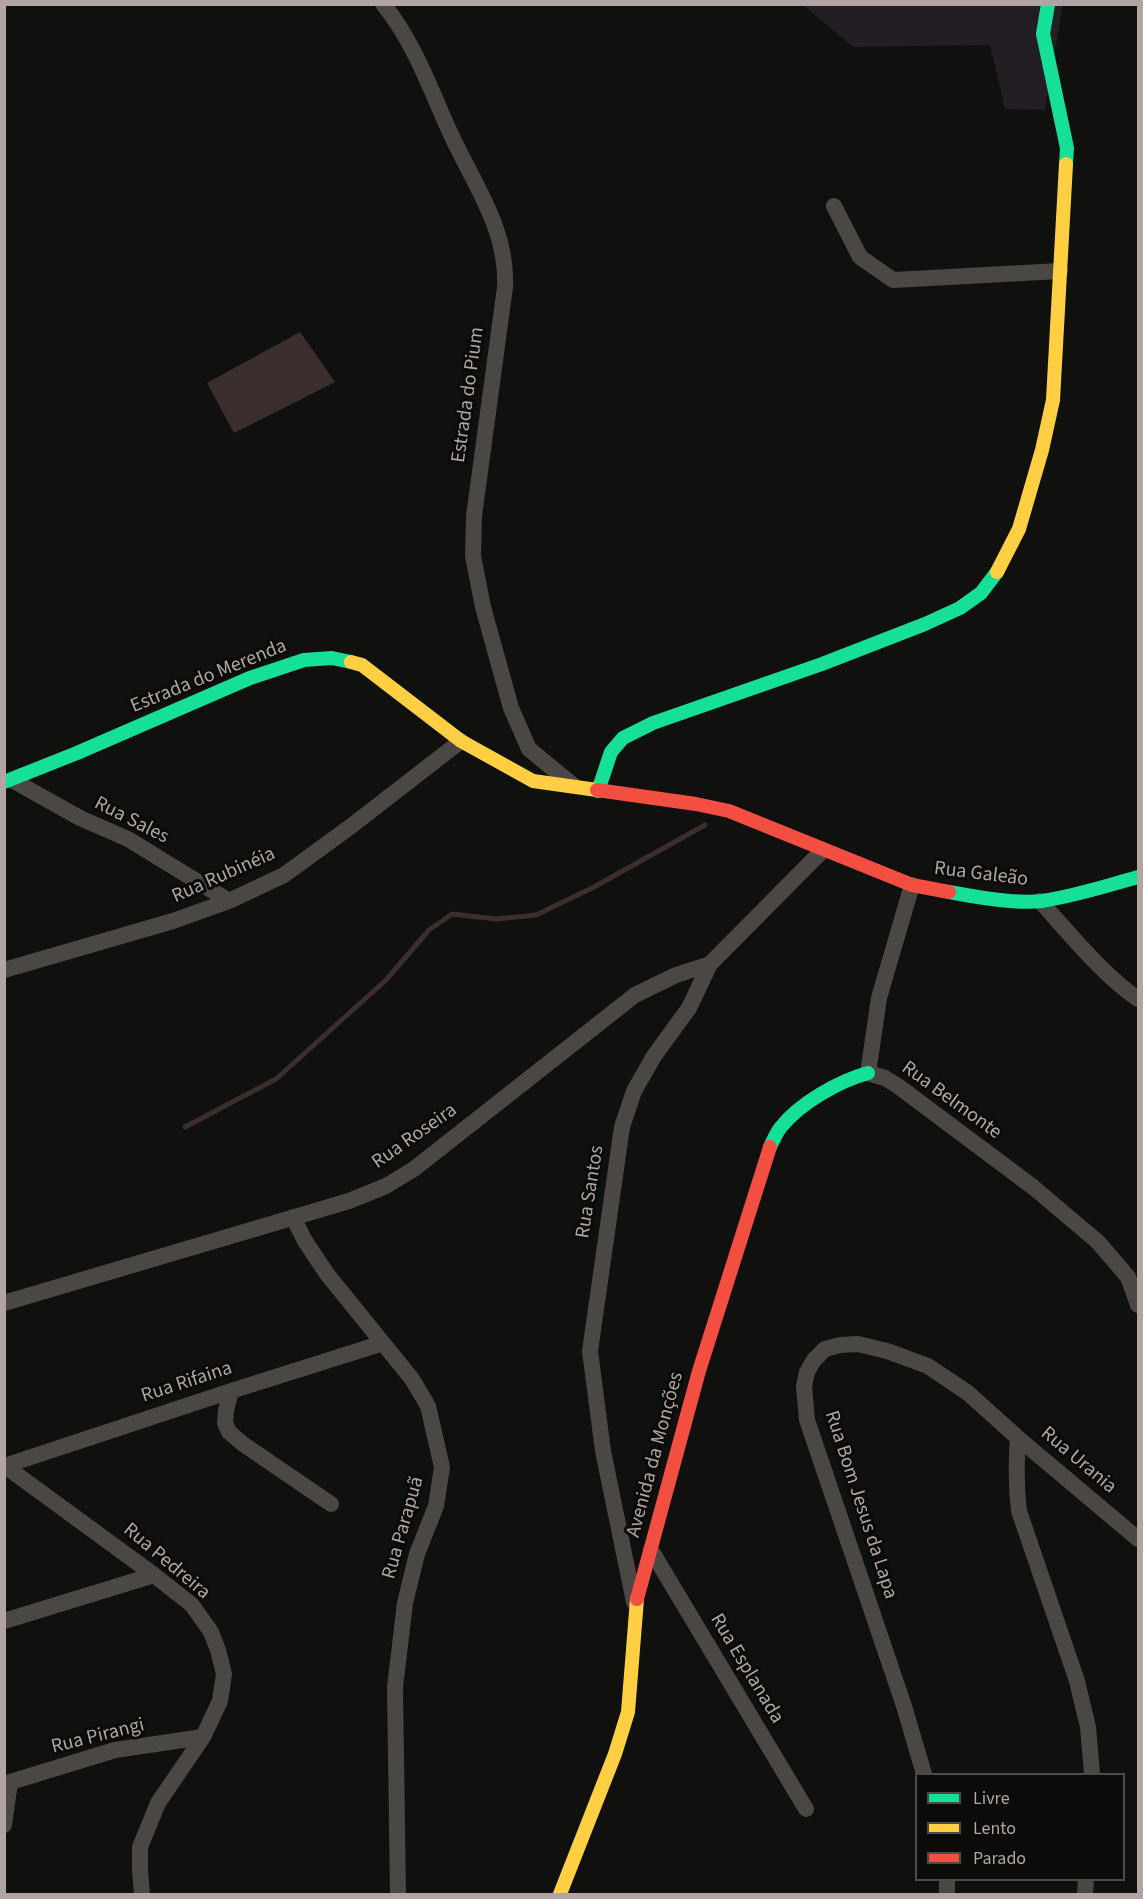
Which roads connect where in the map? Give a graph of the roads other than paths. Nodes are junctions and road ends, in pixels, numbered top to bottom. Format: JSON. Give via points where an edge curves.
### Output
{"nodes":[{"id":1,"x":383,"y":4,"type":"edge"},
{"id":2,"x":1048,"y":4,"type":"edge"},
{"id":3,"x":834,"y":206,"type":"dead end"},
{"id":4,"x":1060,"y":270,"type":"junction"},
{"id":5,"x":461,"y":741,"type":"junction"},
{"id":6,"x":529,"y":749,"type":"junction"},
{"id":7,"x":514,"y":771,"type":"junction"},
{"id":8,"x":8,"y":781,"type":"edge"},
{"id":9,"x":576,"y":788,"type":"junction"},
{"id":10,"x":598,"y":791,"type":"junction"},
{"id":11,"x":824,"y":850,"type":"junction"},
{"id":12,"x":1137,"y":881,"type":"edge"},
{"id":13,"x":912,"y":885,"type":"junction"},
{"id":14,"x":229,"y":901,"type":"junction"},
{"id":15,"x":1040,"y":901,"type":"junction"},
{"id":16,"x":710,"y":964,"type":"junction"},
{"id":17,"x":8,"y":966,"type":"edge"},
{"id":18,"x":1138,"y":999,"type":"edge"},
{"id":19,"x":868,"y":1073,"type":"junction"},
{"id":20,"x":293,"y":1217,"type":"junction"},
{"id":21,"x":4,"y":1303,"type":"edge"},
{"id":22,"x":1138,"y":1305,"type":"edge"},
{"id":23,"x":383,"y":1343,"type":"junction"},
{"id":24,"x":231,"y":1391,"type":"junction"},
{"id":25,"x":1018,"y":1438,"type":"junction"},
{"id":26,"x":5,"y":1466,"type":"edge"},
{"id":27,"x":331,"y":1504,"type":"dead end"},
{"id":28,"x":1138,"y":1539,"type":"edge"},
{"id":29,"x":651,"y":1550,"type":"junction"},
{"id":30,"x":154,"y":1575,"type":"junction"},
{"id":31,"x":635,"y":1606,"type":"junction"},
{"id":32,"x":4,"y":1621,"type":"edge"},
{"id":33,"x":203,"y":1737,"type":"junction"},
{"id":34,"x":924,"y":1773,"type":"edge"},
{"id":35,"x":1092,"y":1773,"type":"edge"},
{"id":36,"x":7,"y":1783,"type":"edge"},
{"id":37,"x":806,"y":1809,"type":"dead end"},
{"id":38,"x":4,"y":1825,"type":"edge"},
{"id":39,"x":142,"y":1894,"type":"edge"},
{"id":40,"x":398,"y":1894,"type":"edge"},
{"id":41,"x":560,"y":1894,"type":"edge"}],
"edges":[{"from":1,"to":6,"type":"street","name":"Estrada do Pium","via":[[419,60],[502,247],[505,287],[474,516],[473,556],[512,708]]},
{"from":2,"to":4,"type":"street","via":[[1043,33],[1067,148]]},
{"from":3,"to":4,"type":"street","via":[[860,257],[893,280]]},
{"from":4,"to":10,"type":"street","via":[[1053,400],[1042,450],[1018,529],[998,571],[981,593],[925,624],[652,723],[623,738],[610,752]]},
{"from":5,"to":7,"type":"street","name":"Estrada do Merenda"},
{"from":5,"to":8,"type":"street","name":"Estrada do Merenda","via":[[362,665],[332,658],[304,660],[250,678]]},
{"from":5,"to":14,"type":"street","name":"Rua Rubinéia","via":[[284,875]]},
{"from":6,"to":7,"type":"street","via":[[524,762]]},
{"from":6,"to":9,"type":"street","name":"Estrada do Pium"},
{"from":7,"to":9,"type":"street","name":"Estrada do Merenda","via":[[533,781]]},
{"from":8,"to":14,"type":"street","name":"Rua Sales","via":[[128,839]]},
{"from":9,"to":10,"type":"street","name":"Estrada do Merenda"},
{"from":10,"to":11,"type":"street","name":"Estrada do Merenda","via":[[729,811]]},
{"from":11,"to":13,"type":"street","name":"Rua Galeão"},
{"from":11,"to":16,"type":"street","name":"Rua Santos"},
{"from":12,"to":15,"type":"street","name":"Rua Galeão"},
{"from":13,"to":15,"type":"street","name":"Rua Galeão","via":[[989,899]]},
{"from":13,"to":19,"type":"street","name":"Rua Belmonte","via":[[879,998]]},
{"from":14,"to":17,"type":"street","name":"Rua Rubinéia","via":[[173,921]]},
{"from":15,"to":18,"type":"street"},
{"from":16,"to":20,"type":"street","name":"Rua Roseira","via":[[635,995],[414,1169],[386,1186]]},
{"from":16,"to":31,"type":"street","name":"Rua Santos","via":[[689,1008],[634,1090],[622,1127],[592,1329],[590,1351],[603,1451]]},
{"from":19,"to":22,"type":"street","name":"Rua Belmonte","via":[[898,1086],[1033,1187],[1098,1242],[1128,1277]]},
{"from":19,"to":29,"type":"street","name":"Avenida da Monções","via":[[837,1084],[794,1114],[780,1128],[769,1149],[699,1371]]},
{"from":20,"to":21,"type":"street","name":"Rua Roseira"},
{"from":20,"to":23,"type":"street","name":"Rua Parapuã","via":[[327,1274]]},
{"from":23,"to":24,"type":"street","name":"Rua Rifaina"},
{"from":23,"to":40,"type":"street","name":"Rua Parapuã","via":[[428,1406],[442,1467],[436,1506],[417,1554],[405,1603],[395,1687]]},
{"from":24,"to":26,"type":"street","name":"Rua Rifaina"},
{"from":24,"to":27,"type":"street","via":[[225,1423],[229,1432]]},
{"from":25,"to":28,"type":"street","name":"Rua Urania"},
{"from":25,"to":34,"type":"street","name":"Rua Bom Jesus da Lapa","via":[[968,1393],[928,1365],[887,1351],[858,1344],[840,1345],[825,1349],[807,1372],[807,1420]]},
{"from":25,"to":35,"type":"street","via":[[1019,1511],[1077,1681],[1088,1727]]},
{"from":26,"to":30,"type":"street","name":"Rua Pedreira"},
{"from":29,"to":31,"type":"street","name":"Avenida da Monções"},
{"from":29,"to":37,"type":"street","name":"Rua Esplanada"},
{"from":30,"to":32,"type":"street"},
{"from":30,"to":33,"type":"street","name":"Rua Pedreira","via":[[192,1605],[218,1650],[224,1674],[220,1701]]},
{"from":31,"to":41,"type":"street","name":"Avenida da Monções","via":[[628,1712]]},
{"from":33,"to":36,"type":"street","name":"Rua Pirangi","via":[[115,1750]]},
{"from":33,"to":39,"type":"street","name":"Rua Pedreira","via":[[158,1803],[140,1847]]},
{"from":36,"to":38,"type":"street"}]}
